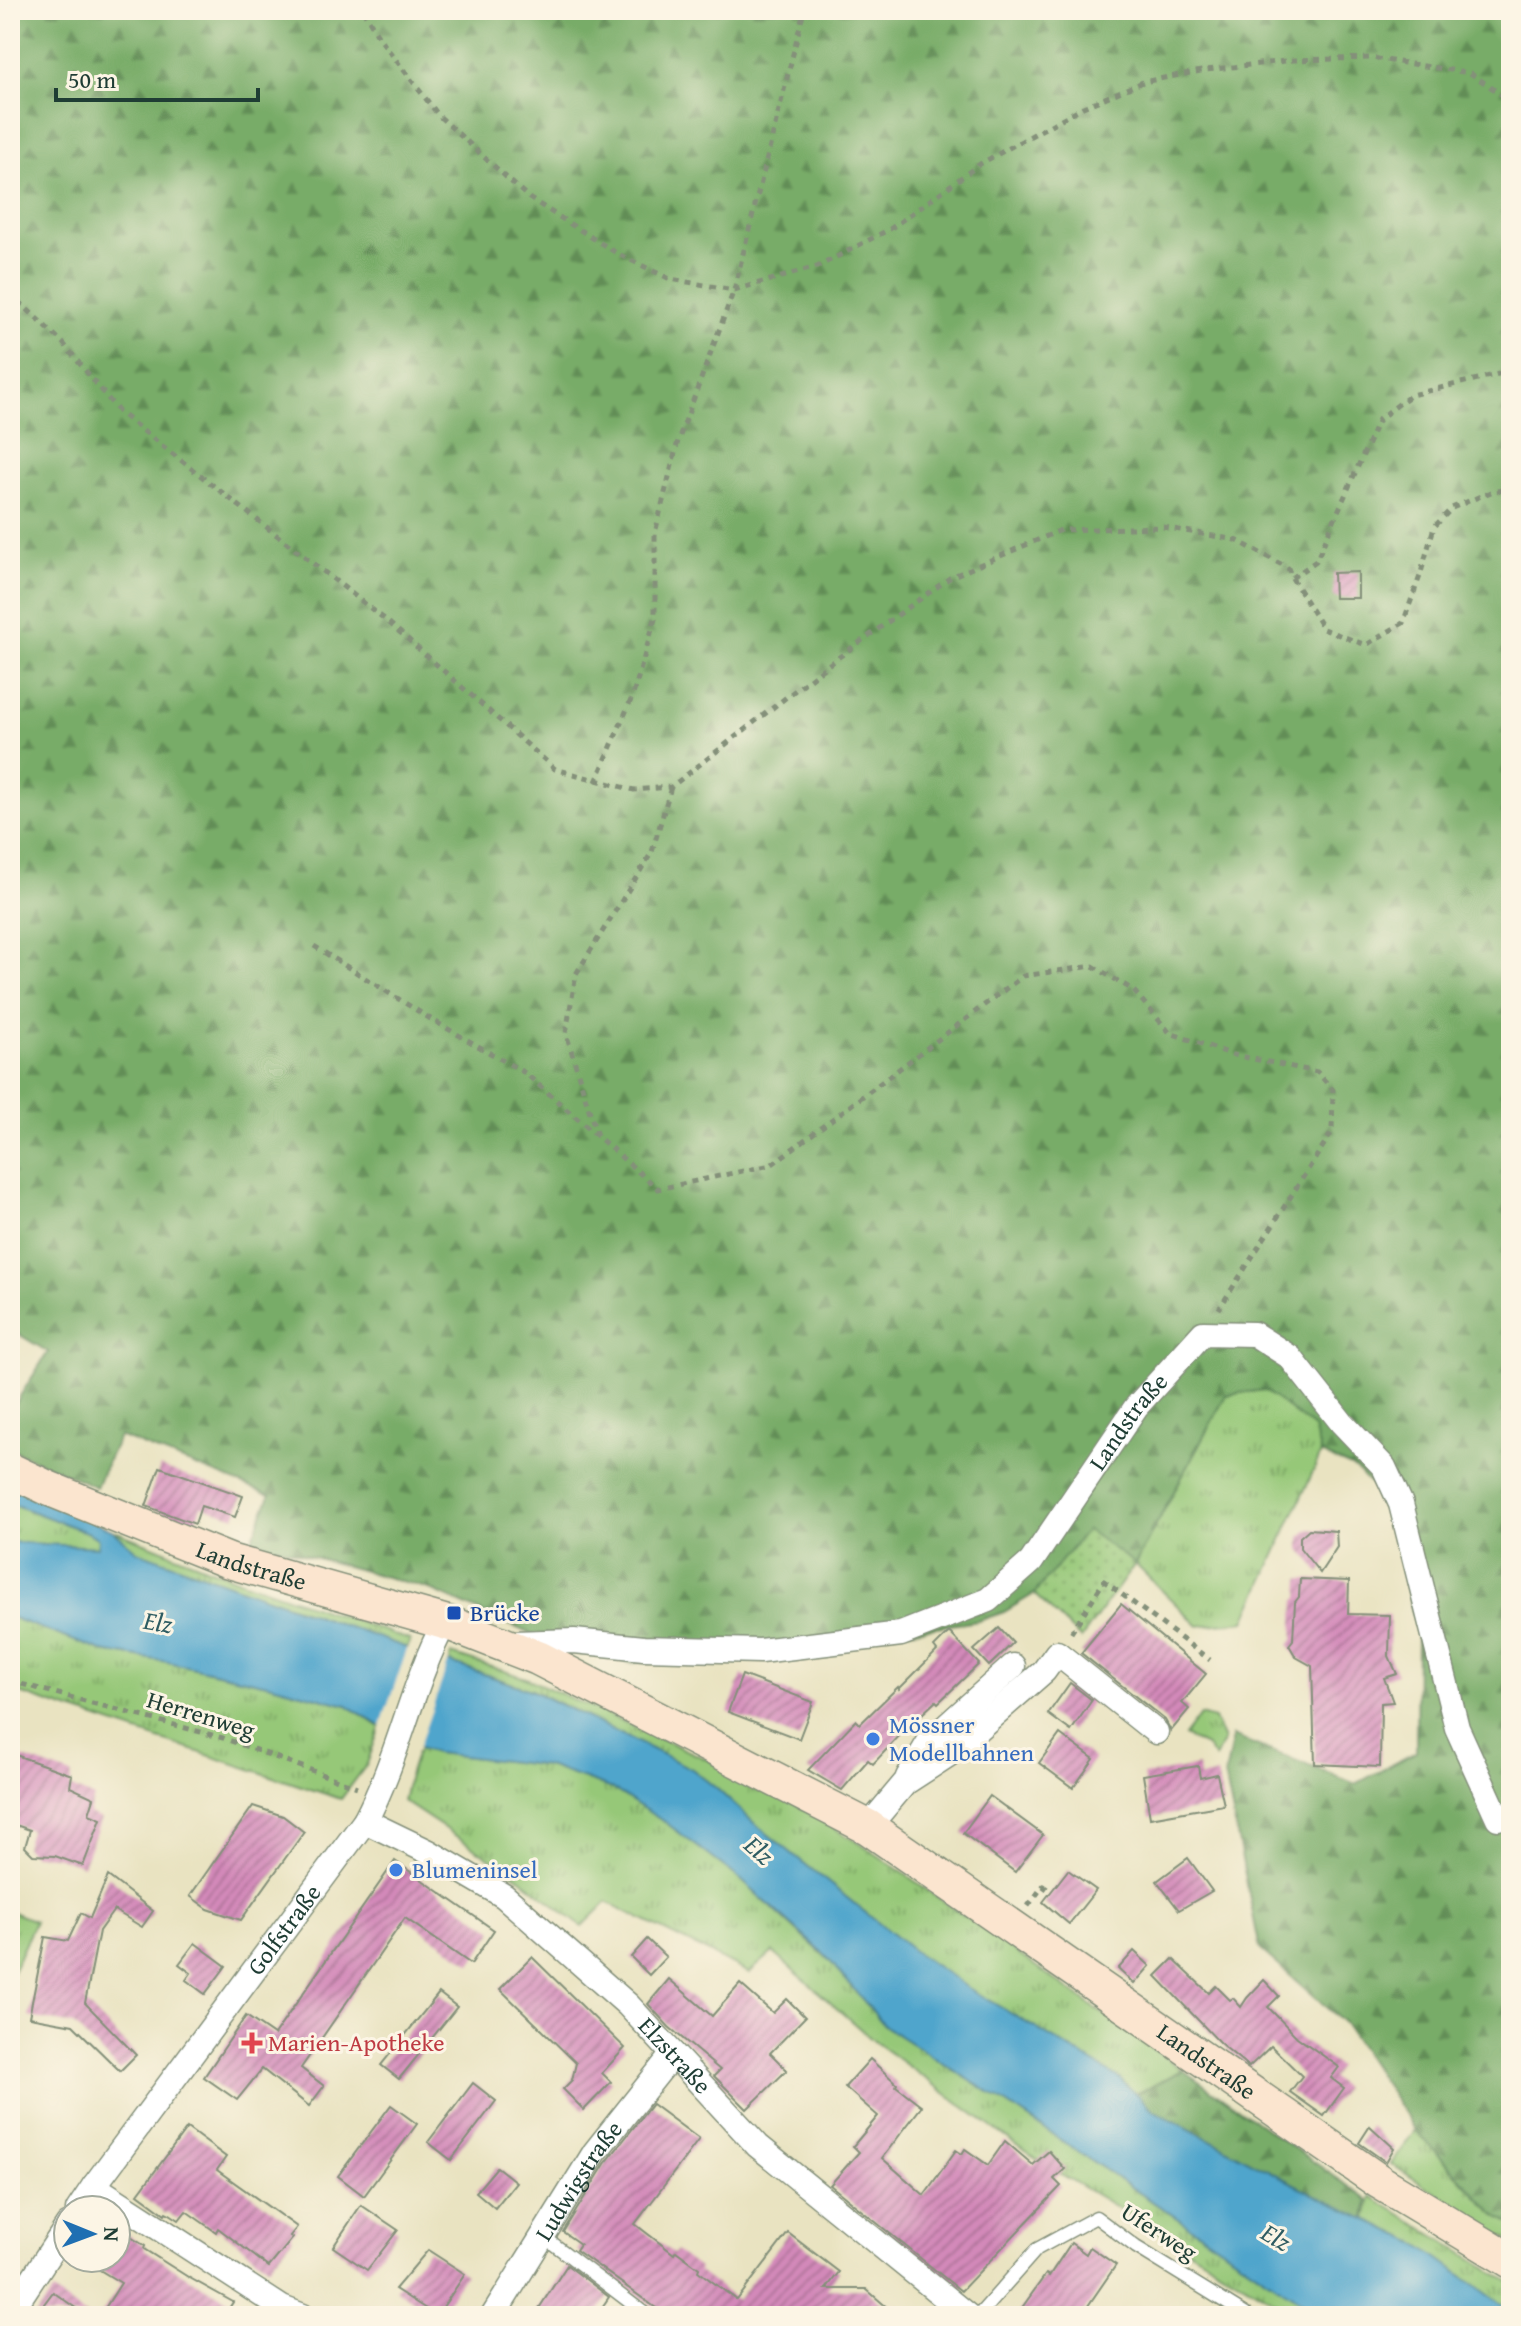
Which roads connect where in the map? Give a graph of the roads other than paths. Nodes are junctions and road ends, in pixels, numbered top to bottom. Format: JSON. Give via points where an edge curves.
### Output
{"nodes":[{"id":1,"x":10,"y":1470,"type":"edge"},
{"id":2,"x":438,"y":1635,"type":"junction"},
{"id":3,"x":499,"y":1644,"type":"junction"},
{"id":4,"x":1013,"y":1666,"type":"dead end"},
{"id":5,"x":1156,"y":1732,"type":"dead end"},
{"id":6,"x":905,"y":1783,"type":"junction"},
{"id":7,"x":1498,"y":1818,"type":"dead end"},
{"id":8,"x":365,"y":1821,"type":"junction"},
{"id":9,"x":868,"y":1827,"type":"junction"},
{"id":10,"x":673,"y":2054,"type":"junction"},
{"id":11,"x":94,"y":2186,"type":"junction"},
{"id":12,"x":89,"y":2194,"type":"edge"},
{"id":13,"x":543,"y":2236,"type":"junction"},
{"id":14,"x":52,"y":2249,"type":"edge"},
{"id":15,"x":1511,"y":2261,"type":"edge"},
{"id":16,"x":10,"y":2313,"type":"edge"},
{"id":17,"x":303,"y":2316,"type":"edge"},
{"id":18,"x":493,"y":2316,"type":"edge"},
{"id":19,"x":648,"y":2316,"type":"edge"},
{"id":20,"x":968,"y":2316,"type":"edge"},
{"id":21,"x":978,"y":2316,"type":"edge"},
{"id":22,"x":1248,"y":2316,"type":"edge"}],
"edges":[{"from":1,"to":2,"type":"street","name":"Landstraße","via":[[229,1561]]},
{"from":2,"to":3,"type":"street","name":"Landstraße"},
{"from":2,"to":8,"type":"street","name":"Golfstraße"},
{"from":3,"to":7,"type":"street","name":"Landstraße","via":[[574,1641],[760,1651],[901,1634],[988,1600],[1031,1562],[1136,1407],[1203,1333],[1254,1334],[1290,1357],[1384,1467],[1401,1504],[1457,1728]]},
{"from":3,"to":9,"type":"street","name":"Landstraße","via":[[538,1658]]},
{"from":4,"to":6,"type":"street","via":[[929,1742]]},
{"from":5,"to":6,"type":"street","via":[[1057,1653],[1044,1671],[948,1755]]},
{"from":6,"to":9,"type":"street"},
{"from":8,"to":10,"type":"street","name":"Elzstraße","via":[[504,1896],[628,2005]]},
{"from":8,"to":11,"type":"street","name":"Golfstraße"},
{"from":9,"to":15,"type":"street","name":"Landstraße","via":[[1380,2182]]},
{"from":10,"to":13,"type":"street","name":"Ludwigstraße","via":[[595,2152]]},
{"from":10,"to":20,"type":"street","name":"Elzstraße","via":[[758,2146]]},
{"from":11,"to":12,"type":"street","name":"Golfstraße"},
{"from":11,"to":17,"type":"street","via":[[282,2308]]},
{"from":13,"to":18,"type":"street","name":"Ludwigstraße"},
{"from":13,"to":19,"type":"lane"},
{"from":14,"to":16,"type":"street"},
{"from":21,"to":22,"type":"lane","name":"Uferweg","via":[[1037,2249],[1096,2217]]}]}
